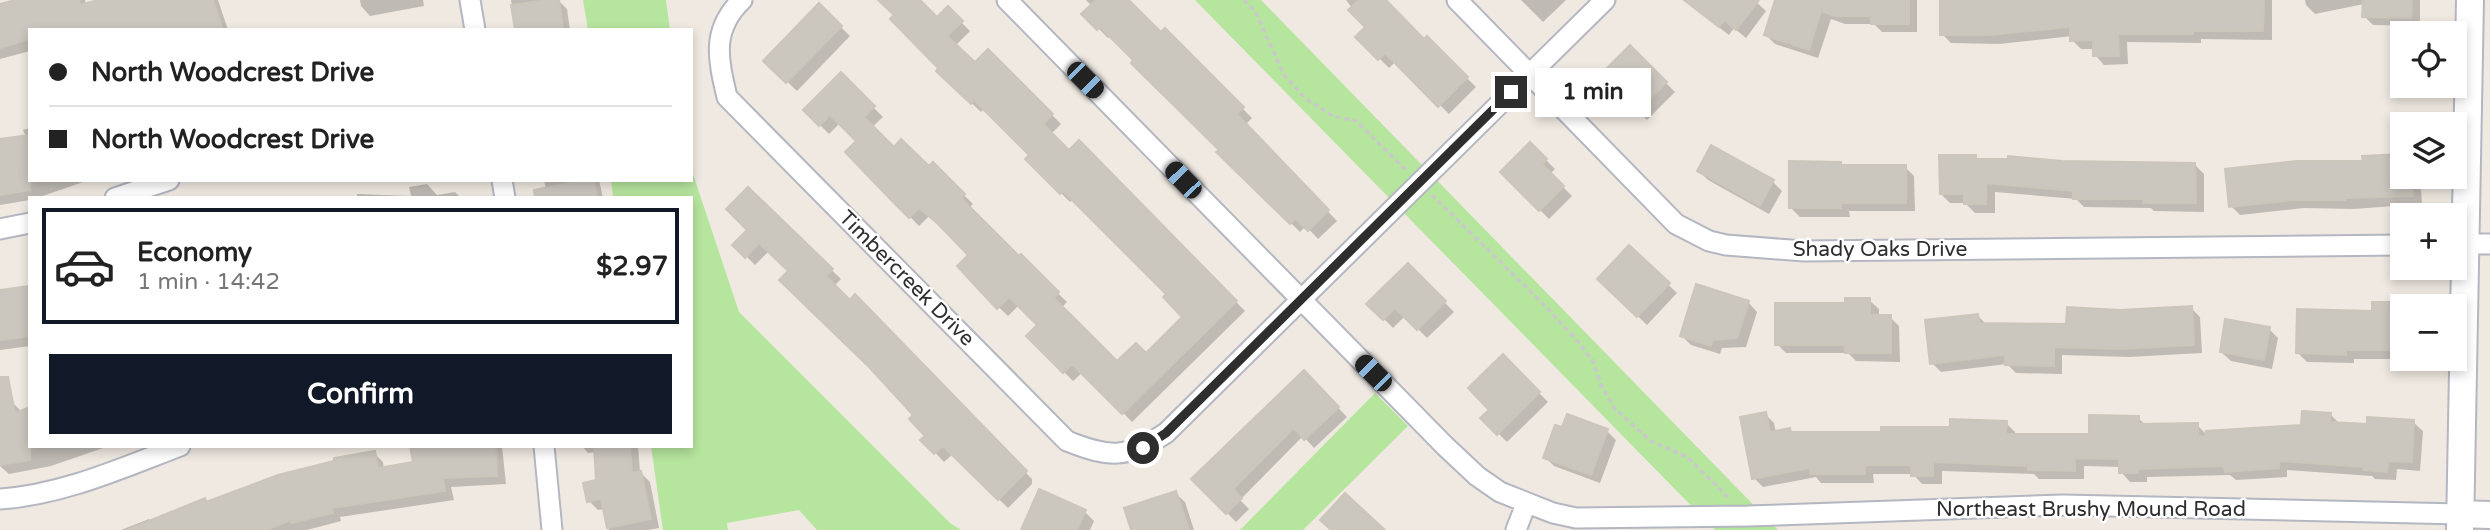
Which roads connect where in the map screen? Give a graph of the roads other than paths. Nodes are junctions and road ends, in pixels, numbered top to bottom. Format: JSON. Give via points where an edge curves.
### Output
{"nodes":[{"id":1,"x":470,"y":0,"type":"edge"},
{"id":2,"x":742,"y":0,"type":"edge"},
{"id":3,"x":1007,"y":0,"type":"edge"},
{"id":4,"x":1457,"y":0,"type":"edge"},
{"id":5,"x":1605,"y":0,"type":"edge"},
{"id":6,"x":2470,"y":0,"type":"edge"},
{"id":7,"x":475,"y":28,"type":"edge"},
{"id":8,"x":1529,"y":74,"type":"junction"},
{"id":9,"x":164,"y":182,"type":"edge"},
{"id":10,"x":121,"y":196,"type":"edge"},
{"id":11,"x":28,"y":223,"type":"edge"},
{"id":12,"x":0,"y":229,"type":"edge"},
{"id":13,"x":2470,"y":244,"type":"edge"},
{"id":14,"x":2390,"y":245,"type":"edge"},
{"id":15,"x":1301,"y":299,"type":"junction"},
{"id":16,"x":174,"y":448,"type":"edge"},
{"id":17,"x":544,"y":448,"type":"edge"},
{"id":18,"x":0,"y":499,"type":"edge"},
{"id":19,"x":1526,"y":504,"type":"junction"},
{"id":20,"x":2490,"y":516,"type":"edge"},
{"id":21,"x":2460,"y":522,"type":"edge"},
{"id":22,"x":552,"y":530,"type":"edge"},
{"id":23,"x":1516,"y":530,"type":"edge"}],
"edges":[{"from":1,"to":7,"type":"street"},
{"from":2,"to":15,"type":"street","name":"Timbercreek Drive","via":[[723,22],[719,41],[727,97],[1067,441],[1094,452],[1122,454],[1143,448],[1166,433]]},
{"from":3,"to":15,"type":"street","name":"Northeast Brushy Mound Road"},
{"from":4,"to":8,"type":"street","name":"Shady Oaks Drive"},
{"from":5,"to":8,"type":"street"},
{"from":6,"to":13,"type":"main road"},
{"from":8,"to":14,"type":"street","name":"Shady Oaks Drive","via":[[1676,224],[1709,242],[1825,251]]},
{"from":8,"to":15,"type":"street"},
{"from":9,"to":10,"type":"street"},
{"from":11,"to":12,"type":"street"},
{"from":13,"to":21,"type":"main road"},
{"from":15,"to":19,"type":"street","name":"Northeast Brushy Mound Road","via":[[1478,476]]},
{"from":16,"to":18,"type":"street","via":[[60,489]]},
{"from":17,"to":22,"type":"street"},
{"from":19,"to":21,"type":"street","name":"Northeast Brushy Mound Road","via":[[1576,518],[2063,505]]},
{"from":19,"to":23,"type":"street"},
{"from":20,"to":21,"type":"main road"}]}
